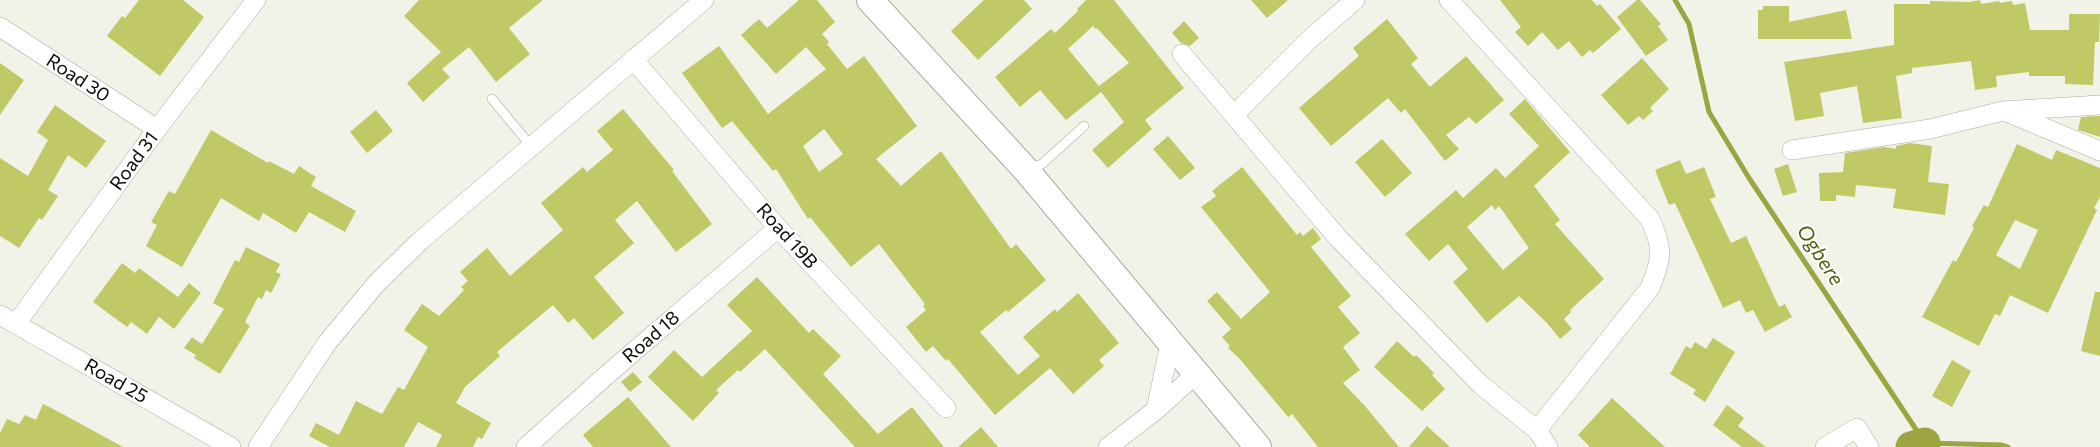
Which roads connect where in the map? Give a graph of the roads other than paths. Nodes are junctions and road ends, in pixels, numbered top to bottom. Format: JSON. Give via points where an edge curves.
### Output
{"nodes":[{"id":1,"x":256,"y":0,"type":"edge"},
{"id":2,"x":704,"y":0,"type":"edge"},
{"id":3,"x":870,"y":0,"type":"edge"},
{"id":4,"x":1355,"y":0,"type":"edge"},
{"id":5,"x":1449,"y":0,"type":"edge"},
{"id":6,"x":0,"y":27,"type":"edge"},
{"id":7,"x":1182,"y":54,"type":"dead end"},
{"id":8,"x":633,"y":59,"type":"junction"},
{"id":9,"x":492,"y":98,"type":"dead end"},
{"id":10,"x":2100,"y":105,"type":"edge"},
{"id":11,"x":2003,"y":111,"type":"junction"},
{"id":12,"x":1234,"y":115,"type":"junction"},
{"id":13,"x":1084,"y":126,"type":"dead end"},
{"id":14,"x":157,"y":129,"type":"junction"},
{"id":15,"x":531,"y":146,"type":"junction"},
{"id":16,"x":1792,"y":150,"type":"dead end"},
{"id":17,"x":2100,"y":151,"type":"edge"},
{"id":18,"x":1026,"y":170,"type":"junction"},
{"id":19,"x":778,"y":228,"type":"junction"},
{"id":20,"x":8,"y":320,"type":"edge"},
{"id":21,"x":1170,"y":344,"type":"junction"},
{"id":22,"x":1196,"y":374,"type":"junction"},
{"id":23,"x":946,"y":408,"type":"dead end"},
{"id":24,"x":1156,"y":410,"type":"junction"},
{"id":25,"x":1537,"y":430,"type":"junction"},
{"id":26,"x":231,"y":447,"type":"edge"},
{"id":27,"x":258,"y":447,"type":"edge"},
{"id":28,"x":526,"y":447,"type":"edge"},
{"id":29,"x":1108,"y":447,"type":"edge"},
{"id":30,"x":1258,"y":447,"type":"edge"},
{"id":31,"x":1548,"y":447,"type":"edge"},
{"id":32,"x":1825,"y":447,"type":"edge"},
{"id":33,"x":1869,"y":447,"type":"edge"}],
"edges":[{"from":1,"to":14,"type":"street","name":"Road 31"},
{"from":2,"to":8,"type":"street"},
{"from":3,"to":18,"type":"street"},
{"from":4,"to":12,"type":"street","via":[[1310,39]]},
{"from":5,"to":25,"type":"street","via":[[1650,219],[1659,238],[1660,262],[1650,288]]},
{"from":6,"to":14,"type":"street","name":"Road 30"},
{"from":7,"to":12,"type":"street"},
{"from":8,"to":15,"type":"street"},
{"from":8,"to":19,"type":"street","name":"Road 19B"},
{"from":9,"to":15,"type":"lane"},
{"from":10,"to":11,"type":"street"},
{"from":11,"to":16,"type":"street","via":[[1930,129]]},
{"from":11,"to":17,"type":"street"},
{"from":12,"to":25,"type":"street","via":[[1338,238],[1481,385]]},
{"from":13,"to":18,"type":"lane","via":[[1042,164]]},
{"from":14,"to":20,"type":"street","name":"Road 31"},
{"from":15,"to":27,"type":"street","via":[[420,241],[376,284],[327,343]]},
{"from":18,"to":21,"type":"street"},
{"from":19,"to":23,"type":"street","name":"Road 19B"},
{"from":19,"to":28,"type":"street","name":"Road 18"},
{"from":20,"to":26,"type":"street","name":"Road 25"},
{"from":21,"to":22,"type":"street"},
{"from":21,"to":24,"type":"street"},
{"from":22,"to":24,"type":"street"},
{"from":22,"to":30,"type":"street"},
{"from":24,"to":29,"type":"street"},
{"from":25,"to":31,"type":"street"},
{"from":32,"to":33,"type":"street","via":[[1857,428]]}]}
